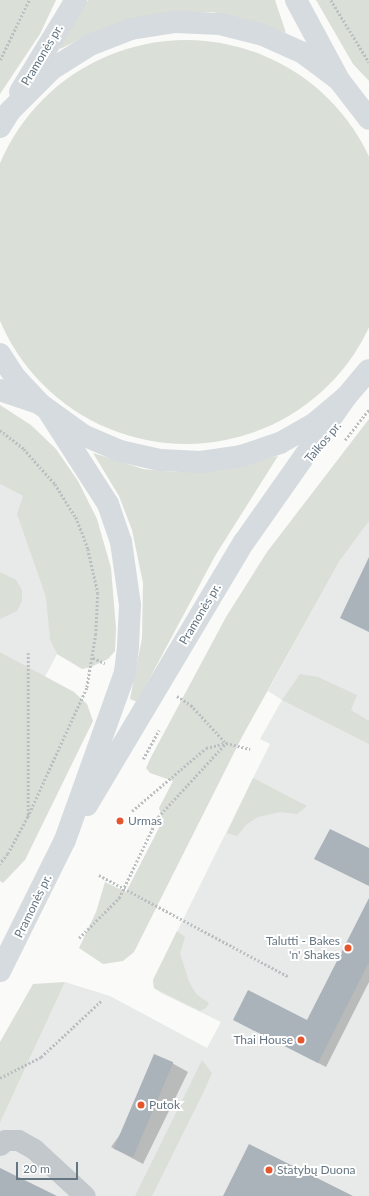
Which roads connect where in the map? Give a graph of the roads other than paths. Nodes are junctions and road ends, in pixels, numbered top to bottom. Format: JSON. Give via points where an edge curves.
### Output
{"nodes":[{"id":1,"x":76,"y":0,"type":"edge"},
{"id":2,"x":296,"y":0,"type":"edge"},
{"id":3,"x":312,"y":26,"type":"junction"},
{"id":4,"x":339,"y":80,"type":"junction"},
{"id":5,"x":369,"y":94,"type":"edge"},
{"id":6,"x":5,"y":119,"type":"edge"},
{"id":7,"x":369,"y":119,"type":"edge"},
{"id":8,"x":0,"y":354,"type":"edge"},
{"id":9,"x":369,"y":370,"type":"edge"},
{"id":10,"x":369,"y":387,"type":"edge"},
{"id":11,"x":0,"y":390,"type":"edge"},
{"id":12,"x":346,"y":397,"type":"junction"},
{"id":13,"x":44,"y":408,"type":"junction"},
{"id":14,"x":277,"y":496,"type":"junction"},
{"id":15,"x":65,"y":840,"type":"junction"},
{"id":16,"x":0,"y":971,"type":"edge"},
{"id":17,"x":0,"y":1145,"type":"edge"},
{"id":18,"x":85,"y":1196,"type":"edge"}],
"edges":[{"from":1,"to":6,"type":"main road","name":"Pramonės pr.","via":[[33,68]]},
{"from":2,"to":3,"type":"main road"},
{"from":3,"to":4,"type":"main road"},
{"from":3,"to":5,"type":"main road","via":[[344,68]]},
{"from":4,"to":6,"type":"main road","via":[[303,53],[263,34],[220,24],[175,22],[131,29],[90,45],[52,69]]},
{"from":4,"to":7,"type":"main road"},
{"from":8,"to":13,"type":"main road","via":[[15,377]]},
{"from":9,"to":12,"type":"main road"},
{"from":10,"to":14,"type":"main road","name":"Taikos pr."},
{"from":11,"to":13,"type":"main road"},
{"from":12,"to":13,"type":"main road","via":[[315,423],[280,443],[241,456],[201,462],[160,460],[120,451],[83,435]]},
{"from":12,"to":14,"type":"main road","name":"Pramonės pr."},
{"from":13,"to":15,"type":"main road","name":"Pramonės pr.","via":[[108,504],[121,542],[130,605],[125,672]]},
{"from":14,"to":15,"type":"main road","name":"Pramonės pr.","via":[[209,598],[160,686]]},
{"from":15,"to":16,"type":"main road","name":"Pramonės pr."},
{"from":17,"to":18,"type":"lane","via":[[5,1140],[18,1140],[34,1149]]}]}
